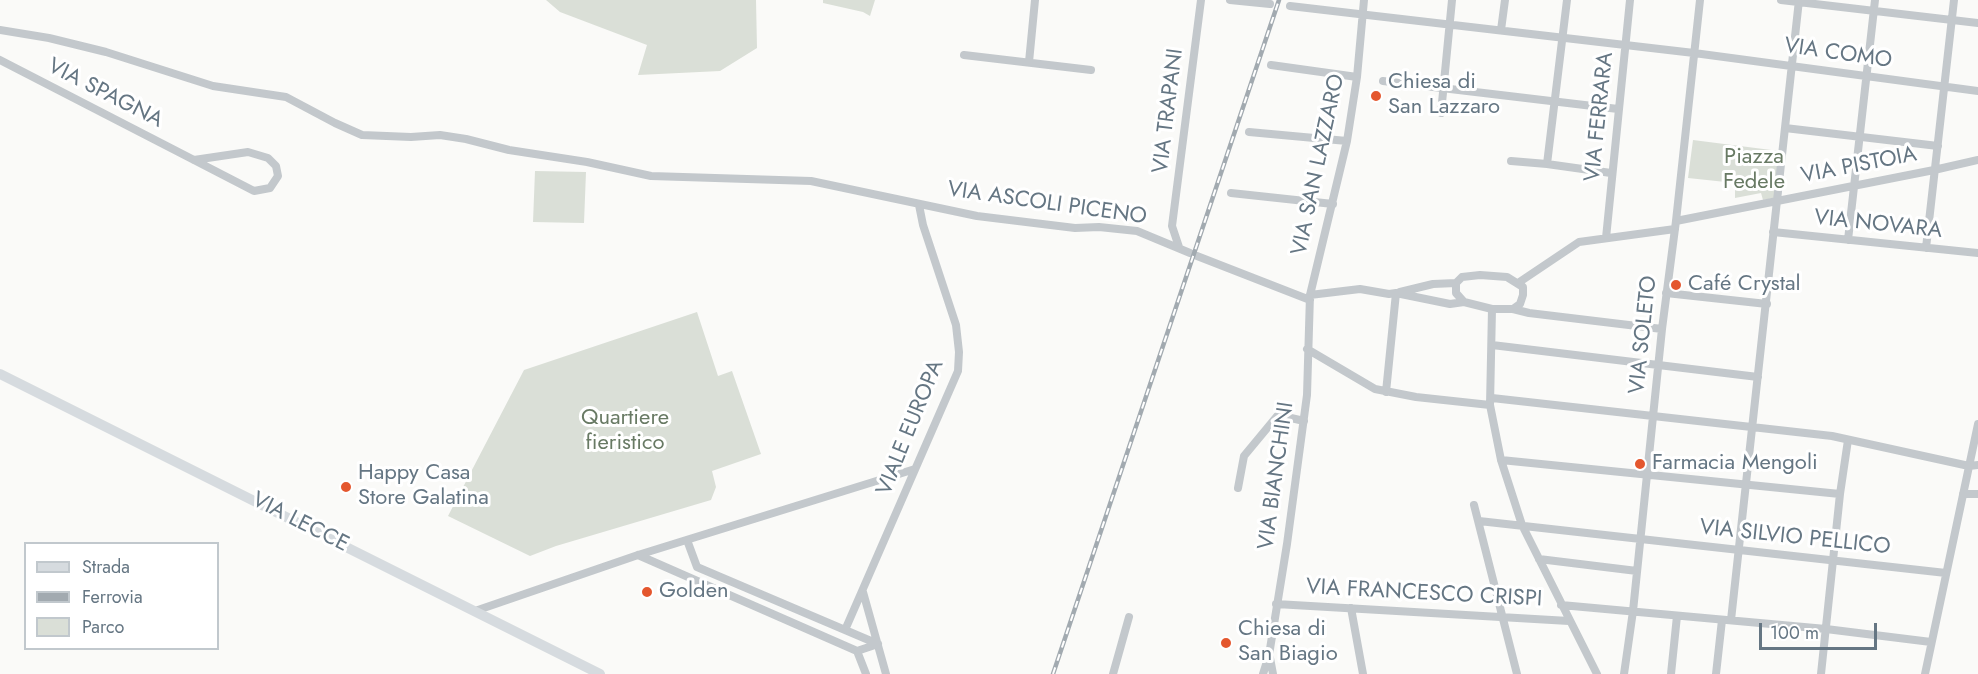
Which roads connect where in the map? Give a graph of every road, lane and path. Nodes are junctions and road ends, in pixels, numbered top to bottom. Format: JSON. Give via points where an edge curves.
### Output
{"nodes":[{"id":1,"x":1035,"y":0,"type":"edge"},
{"id":2,"x":1201,"y":0,"type":"edge"},
{"id":3,"x":1230,"y":0,"type":"edge"},
{"id":4,"x":1364,"y":0,"type":"edge"},
{"id":5,"x":1452,"y":0,"type":"edge"},
{"id":6,"x":1505,"y":0,"type":"edge"},
{"id":7,"x":1567,"y":0,"type":"edge"},
{"id":8,"x":1630,"y":0,"type":"edge"},
{"id":9,"x":1700,"y":0,"type":"edge"},
{"id":10,"x":1781,"y":0,"type":"edge"},
{"id":11,"x":1875,"y":0,"type":"edge"},
{"id":12,"x":1954,"y":0,"type":"edge"},
{"id":13,"x":1798,"y":1,"type":"edge"},
{"id":14,"x":1270,"y":4,"type":"dead end"},
{"id":15,"x":1290,"y":6,"type":"dead end"},
{"id":16,"x":1874,"y":11,"type":"junction"},
{"id":17,"x":1363,"y":14,"type":"junction"},
{"id":18,"x":1952,"y":20,"type":"junction"},
{"id":19,"x":1978,"y":23,"type":"edge"},
{"id":20,"x":1449,"y":24,"type":"junction"},
{"id":21,"x":0,"y":30,"type":"edge"},
{"id":22,"x":1501,"y":30,"type":"junction"},
{"id":23,"x":1562,"y":37,"type":"junction"},
{"id":24,"x":1625,"y":45,"type":"junction"},
{"id":25,"x":1694,"y":53,"type":"junction"},
{"id":26,"x":964,"y":55,"type":"dead end"},
{"id":27,"x":0,"y":60,"type":"edge"},
{"id":28,"x":1029,"y":62,"type":"junction"},
{"id":29,"x":1271,"y":65,"type":"dead end"},
{"id":30,"x":1791,"y":66,"type":"junction"},
{"id":31,"x":1091,"y":70,"type":"dead end"},
{"id":32,"x":1867,"y":76,"type":"junction"},
{"id":33,"x":1357,"y":77,"type":"junction"},
{"id":34,"x":1383,"y":81,"type":"dead end"},
{"id":35,"x":1444,"y":87,"type":"junction"},
{"id":36,"x":1944,"y":87,"type":"junction"},
{"id":37,"x":1978,"y":91,"type":"edge"},
{"id":38,"x":1555,"y":102,"type":"junction"},
{"id":39,"x":1618,"y":109,"type":"junction"},
{"id":40,"x":1441,"y":113,"type":"dead end"},
{"id":41,"x":1785,"y":128,"type":"junction"},
{"id":42,"x":1249,"y":132,"type":"dead end"},
{"id":43,"x":1860,"y":137,"type":"junction"},
{"id":44,"x":1347,"y":141,"type":"junction"},
{"id":45,"x":1938,"y":146,"type":"junction"},
{"id":46,"x":194,"y":160,"type":"junction"},
{"id":47,"x":1978,"y":160,"type":"edge"},
{"id":48,"x":1511,"y":161,"type":"dead end"},
{"id":49,"x":1547,"y":164,"type":"junction"},
{"id":50,"x":1934,"y":170,"type":"junction"},
{"id":51,"x":1611,"y":173,"type":"junction"},
{"id":52,"x":1854,"y":184,"type":"junction"},
{"id":53,"x":1231,"y":193,"type":"dead end"},
{"id":54,"x":1778,"y":201,"type":"junction"},
{"id":55,"x":1333,"y":204,"type":"junction"},
{"id":56,"x":919,"y":205,"type":"junction"},
{"id":57,"x":1676,"y":225,"type":"junction"},
{"id":58,"x":1172,"y":226,"type":"junction"},
{"id":59,"x":1773,"y":232,"type":"junction"},
{"id":60,"x":1152,"y":236,"type":"junction"},
{"id":61,"x":1606,"y":238,"type":"junction"},
{"id":62,"x":1848,"y":240,"type":"junction"},
{"id":63,"x":1179,"y":247,"type":"junction"},
{"id":64,"x":1926,"y":248,"type":"junction"},
{"id":65,"x":1978,"y":253,"type":"edge"},
{"id":66,"x":1456,"y":283,"type":"junction"},
{"id":67,"x":1518,"y":283,"type":"junction"},
{"id":68,"x":1396,"y":292,"type":"junction"},
{"id":69,"x":1666,"y":293,"type":"junction"},
{"id":70,"x":1310,"y":298,"type":"junction"},
{"id":71,"x":1464,"y":302,"type":"junction"},
{"id":72,"x":1767,"y":304,"type":"junction"},
{"id":73,"x":1492,"y":309,"type":"junction"},
{"id":74,"x":1513,"y":309,"type":"junction"},
{"id":75,"x":1662,"y":329,"type":"junction"},
{"id":76,"x":1492,"y":345,"type":"junction"},
{"id":77,"x":1307,"y":349,"type":"junction"},
{"id":78,"x":1658,"y":365,"type":"junction"},
{"id":79,"x":0,"y":374,"type":"edge"},
{"id":80,"x":1758,"y":377,"type":"junction"},
{"id":81,"x":1386,"y":392,"type":"junction"},
{"id":82,"x":1491,"y":401,"type":"junction"},
{"id":83,"x":1653,"y":417,"type":"junction"},
{"id":84,"x":1304,"y":421,"type":"junction"},
{"id":85,"x":1978,"y":424,"type":"edge"},
{"id":86,"x":1753,"y":428,"type":"junction"},
{"id":87,"x":1848,"y":440,"type":"junction"},
{"id":88,"x":1501,"y":460,"type":"junction"},
{"id":89,"x":1973,"y":466,"type":"edge"},
{"id":90,"x":915,"y":469,"type":"junction"},
{"id":91,"x":1647,"y":474,"type":"junction"},
{"id":92,"x":1746,"y":484,"type":"junction"},
{"id":93,"x":1238,"y":488,"type":"dead end"},
{"id":94,"x":1840,"y":494,"type":"junction"},
{"id":95,"x":1963,"y":494,"type":"junction"},
{"id":96,"x":1978,"y":494,"type":"edge"},
{"id":97,"x":1474,"y":505,"type":"dead end"},
{"id":98,"x":1479,"y":521,"type":"junction"},
{"id":99,"x":1522,"y":525,"type":"junction"},
{"id":100,"x":1640,"y":539,"type":"junction"},
{"id":101,"x":687,"y":540,"type":"junction"},
{"id":102,"x":1739,"y":549,"type":"junction"},
{"id":103,"x":638,"y":555,"type":"junction"},
{"id":104,"x":1539,"y":559,"type":"junction"},
{"id":105,"x":1833,"y":560,"type":"junction"},
{"id":106,"x":697,"y":567,"type":"junction"},
{"id":107,"x":1637,"y":571,"type":"junction"},
{"id":108,"x":1946,"y":573,"type":"junction"},
{"id":109,"x":692,"y":579,"type":"junction"},
{"id":110,"x":863,"y":592,"type":"junction"},
{"id":111,"x":1276,"y":604,"type":"junction"},
{"id":112,"x":1561,"y":605,"type":"junction"},
{"id":113,"x":1351,"y":608,"type":"junction"},
{"id":114,"x":475,"y":611,"type":"junction"},
{"id":115,"x":1633,"y":612,"type":"junction"},
{"id":116,"x":1677,"y":616,"type":"junction"},
{"id":117,"x":1129,"y":617,"type":"dead end"},
{"id":118,"x":1503,"y":618,"type":"junction"},
{"id":119,"x":1727,"y":620,"type":"junction"},
{"id":120,"x":1569,"y":621,"type":"junction"},
{"id":121,"x":1826,"y":629,"type":"junction"},
{"id":122,"x":846,"y":630,"type":"junction"},
{"id":123,"x":1931,"y":642,"type":"junction"},
{"id":124,"x":878,"y":644,"type":"junction"},
{"id":125,"x":857,"y":651,"type":"junction"},
{"id":126,"x":1269,"y":655,"type":"junction"},
{"id":127,"x":600,"y":674,"type":"edge"},
{"id":128,"x":866,"y":674,"type":"edge"},
{"id":129,"x":886,"y":674,"type":"edge"},
{"id":130,"x":1113,"y":674,"type":"edge"},
{"id":131,"x":1263,"y":674,"type":"edge"},
{"id":132,"x":1273,"y":674,"type":"edge"},
{"id":133,"x":1363,"y":674,"type":"edge"},
{"id":134,"x":1517,"y":674,"type":"edge"},
{"id":135,"x":1598,"y":674,"type":"edge"},
{"id":136,"x":1624,"y":674,"type":"edge"},
{"id":137,"x":1671,"y":674,"type":"edge"},
{"id":138,"x":1716,"y":674,"type":"edge"},
{"id":139,"x":1821,"y":674,"type":"edge"},
{"id":140,"x":1924,"y":674,"type":"edge"}],
"edges":[{"from":1,"to":28,"type":"street"},
{"from":2,"to":58,"type":"street","name":"VIA TRAPANI"},
{"from":3,"to":14,"type":"street"},
{"from":4,"to":17,"type":"street","name":"VIA SAN LAZZARO"},
{"from":5,"to":20,"type":"street"},
{"from":6,"to":22,"type":"street"},
{"from":7,"to":23,"type":"street"},
{"from":8,"to":24,"type":"street","name":"VIA FERRARA"},
{"from":9,"to":25,"type":"street","name":"VIA SOLETO"},
{"from":10,"to":13,"type":"street"},
{"from":11,"to":16,"type":"street"},
{"from":12,"to":18,"type":"street"},
{"from":13,"to":16,"type":"street"},
{"from":13,"to":30,"type":"street"},
{"from":15,"to":17,"type":"street","name":"VIA COMO"},
{"from":16,"to":18,"type":"street"},
{"from":16,"to":32,"type":"street"},
{"from":17,"to":20,"type":"street","name":"VIA COMO"},
{"from":17,"to":33,"type":"street","name":"VIA SAN LAZZARO"},
{"from":18,"to":19,"type":"street"},
{"from":18,"to":36,"type":"street"},
{"from":20,"to":22,"type":"street","name":"VIA COMO"},
{"from":20,"to":35,"type":"street"},
{"from":21,"to":56,"type":"street","name":"VIA ASCOLI PICENO","via":[[106,52],[213,86],[286,97],[362,135],[440,135],[651,176],[811,181]]},
{"from":22,"to":23,"type":"street","name":"VIA COMO"},
{"from":23,"to":24,"type":"street","name":"VIA COMO"},
{"from":23,"to":38,"type":"street"},
{"from":24,"to":25,"type":"street","name":"VIA COMO"},
{"from":24,"to":39,"type":"street","name":"VIA FERRARA"},
{"from":25,"to":30,"type":"street","name":"VIA COMO"},
{"from":25,"to":57,"type":"street","name":"VIA SOLETO"},
{"from":26,"to":28,"type":"street"},
{"from":27,"to":46,"type":"street","name":"VIA SPAGNA"},
{"from":28,"to":31,"type":"street"},
{"from":29,"to":33,"type":"street"},
{"from":30,"to":32,"type":"street","name":"VIA COMO"},
{"from":30,"to":41,"type":"street"},
{"from":32,"to":36,"type":"street","name":"VIA COMO"},
{"from":32,"to":43,"type":"street"},
{"from":33,"to":44,"type":"street","name":"VIA SAN LAZZARO"},
{"from":34,"to":35,"type":"street"},
{"from":35,"to":38,"type":"street"},
{"from":35,"to":40,"type":"street"},
{"from":36,"to":37,"type":"street","name":"VIA COMO"},
{"from":36,"to":45,"type":"street"},
{"from":38,"to":39,"type":"street"},
{"from":38,"to":49,"type":"street"},
{"from":39,"to":51,"type":"street","name":"VIA FERRARA"},
{"from":41,"to":43,"type":"street"},
{"from":41,"to":54,"type":"street"},
{"from":42,"to":44,"type":"street"},
{"from":43,"to":45,"type":"street"},
{"from":43,"to":52,"type":"street"},
{"from":44,"to":55,"type":"street","name":"VIA SAN LAZZARO"},
{"from":45,"to":50,"type":"street"},
{"from":46,"to":46,"type":"street","name":"VIA SPAGNA","via":[[248,152],[268,158],[276,166],[278,176],[270,188],[254,191]]},
{"from":47,"to":50,"type":"street","name":"VIA PISTOIA"},
{"from":48,"to":49,"type":"street"},
{"from":49,"to":51,"type":"street"},
{"from":50,"to":52,"type":"street","name":"VIA PISTOIA"},
{"from":50,"to":64,"type":"street"},
{"from":51,"to":61,"type":"street","name":"VIA FERRARA"},
{"from":52,"to":54,"type":"street","name":"VIA PISTOIA"},
{"from":52,"to":62,"type":"street"},
{"from":53,"to":55,"type":"street"},
{"from":54,"to":57,"type":"street","name":"VIA PISTOIA"},
{"from":54,"to":59,"type":"street"},
{"from":55,"to":70,"type":"street","name":"VIA SAN LAZZARO"},
{"from":56,"to":60,"type":"street","name":"VIA ASCOLI PICENO","via":[[977,216],[1075,228],[1113,228]]},
{"from":56,"to":90,"type":"street","name":"VIALE EUROPA","via":[[956,325],[959,352],[958,371]]},
{"from":57,"to":61,"type":"street","name":"VIA PISTOIA"},
{"from":57,"to":69,"type":"street","name":"VIA SOLETO"},
{"from":58,"to":60,"type":"street"},
{"from":58,"to":63,"type":"street","name":"VIA TRAPANI"},
{"from":59,"to":62,"type":"street","name":"VIA NOVARA"},
{"from":59,"to":72,"type":"street"},
{"from":60,"to":63,"type":"street","name":"VIA ASCOLI PICENO"},
{"from":61,"to":67,"type":"street","name":"VIA PISTOIA","via":[[1579,242]]},
{"from":62,"to":64,"type":"street","name":"VIA NOVARA"},
{"from":63,"to":70,"type":"street","name":"VIA ASCOLI PICENO"},
{"from":64,"to":65,"type":"street","name":"VIA NOVARA"},
{"from":66,"to":67,"type":"street","via":[[1462,277],[1480,275],[1507,277]]},
{"from":66,"to":68,"type":"street"},
{"from":66,"to":71,"type":"street","via":[[1456,293]]},
{"from":67,"to":74,"type":"street","via":[[1523,295]]},
{"from":68,"to":70,"type":"street","via":[[1360,289]]},
{"from":68,"to":71,"type":"street","via":[[1450,304]]},
{"from":68,"to":81,"type":"street"},
{"from":69,"to":72,"type":"street"},
{"from":69,"to":75,"type":"street","name":"VIA SOLETO"},
{"from":70,"to":77,"type":"street","name":"VIA BIANCHINI"},
{"from":71,"to":73,"type":"street"},
{"from":72,"to":80,"type":"street"},
{"from":73,"to":74,"type":"street"},
{"from":73,"to":76,"type":"street"},
{"from":74,"to":75,"type":"street"},
{"from":75,"to":78,"type":"street","name":"VIA SOLETO"},
{"from":76,"to":78,"type":"street"},
{"from":76,"to":82,"type":"street"},
{"from":77,"to":81,"type":"street"},
{"from":77,"to":84,"type":"street","name":"VIA BIANCHINI"},
{"from":78,"to":80,"type":"street"},
{"from":78,"to":83,"type":"street","name":"VIA SOLETO"},
{"from":79,"to":114,"type":"main road","name":"VIA LECCE"},
{"from":80,"to":86,"type":"street"},
{"from":81,"to":82,"type":"street"},
{"from":82,"to":83,"type":"street"},
{"from":82,"to":88,"type":"street"},
{"from":83,"to":86,"type":"street"},
{"from":83,"to":91,"type":"street","name":"VIA SOLETO"},
{"from":84,"to":93,"type":"street","via":[[1278,415],[1245,456]]},
{"from":84,"to":111,"type":"street","name":"VIA BIANCHINI"},
{"from":85,"to":89,"type":"street"},
{"from":86,"to":87,"type":"street"},
{"from":86,"to":92,"type":"street"},
{"from":87,"to":89,"type":"street"},
{"from":87,"to":94,"type":"street"},
{"from":88,"to":91,"type":"street"},
{"from":88,"to":99,"type":"street"},
{"from":89,"to":95,"type":"street"},
{"from":90,"to":101,"type":"street"},
{"from":90,"to":110,"type":"street","name":"VIALE EUROPA"},
{"from":91,"to":92,"type":"street"},
{"from":91,"to":100,"type":"street","name":"VIA SOLETO"},
{"from":92,"to":94,"type":"street"},
{"from":92,"to":102,"type":"street"},
{"from":94,"to":105,"type":"street"},
{"from":95,"to":96,"type":"street"},
{"from":95,"to":108,"type":"street"},
{"from":97,"to":98,"type":"street"},
{"from":98,"to":99,"type":"street","name":"VIA SILVIO PELLICO"},
{"from":98,"to":118,"type":"street"},
{"from":99,"to":100,"type":"street","name":"VIA SILVIO PELLICO"},
{"from":99,"to":104,"type":"street"},
{"from":100,"to":102,"type":"street","name":"VIA SILVIO PELLICO"},
{"from":100,"to":107,"type":"street","name":"VIA SOLETO"},
{"from":101,"to":103,"type":"street"},
{"from":101,"to":106,"type":"street"},
{"from":102,"to":105,"type":"street","name":"VIA SILVIO PELLICO"},
{"from":102,"to":119,"type":"street"},
{"from":103,"to":109,"type":"street"},
{"from":103,"to":114,"type":"street"},
{"from":104,"to":107,"type":"street"},
{"from":104,"to":112,"type":"street"},
{"from":105,"to":108,"type":"street","name":"VIA SILVIO PELLICO"},
{"from":105,"to":121,"type":"street"},
{"from":106,"to":109,"type":"street"},
{"from":106,"to":122,"type":"street"},
{"from":107,"to":115,"type":"street","name":"VIA SOLETO"},
{"from":108,"to":123,"type":"street"},
{"from":109,"to":125,"type":"street"},
{"from":110,"to":122,"type":"street","name":"VIALE EUROPA"},
{"from":110,"to":124,"type":"street"},
{"from":111,"to":113,"type":"street","name":"VIA FRANCESCO CRISPI"},
{"from":111,"to":126,"type":"street","name":"VIA BIANCHINI"},
{"from":112,"to":115,"type":"street"},
{"from":112,"to":120,"type":"street"},
{"from":113,"to":118,"type":"street","name":"VIA FRANCESCO CRISPI"},
{"from":113,"to":133,"type":"street"},
{"from":114,"to":127,"type":"main road","name":"VIA LECCE"},
{"from":115,"to":116,"type":"street"},
{"from":115,"to":136,"type":"street","name":"VIA SOLETO"},
{"from":116,"to":119,"type":"street"},
{"from":116,"to":137,"type":"street"},
{"from":117,"to":130,"type":"street"},
{"from":118,"to":120,"type":"street","name":"VIA FRANCESCO CRISPI"},
{"from":118,"to":134,"type":"street"},
{"from":119,"to":121,"type":"street"},
{"from":119,"to":138,"type":"street"},
{"from":120,"to":135,"type":"street"},
{"from":121,"to":123,"type":"street"},
{"from":121,"to":139,"type":"street"},
{"from":122,"to":124,"type":"street"},
{"from":123,"to":140,"type":"street"},
{"from":124,"to":125,"type":"street"},
{"from":124,"to":129,"type":"street"},
{"from":125,"to":128,"type":"street"},
{"from":126,"to":131,"type":"street"},
{"from":126,"to":132,"type":"street"}]}
